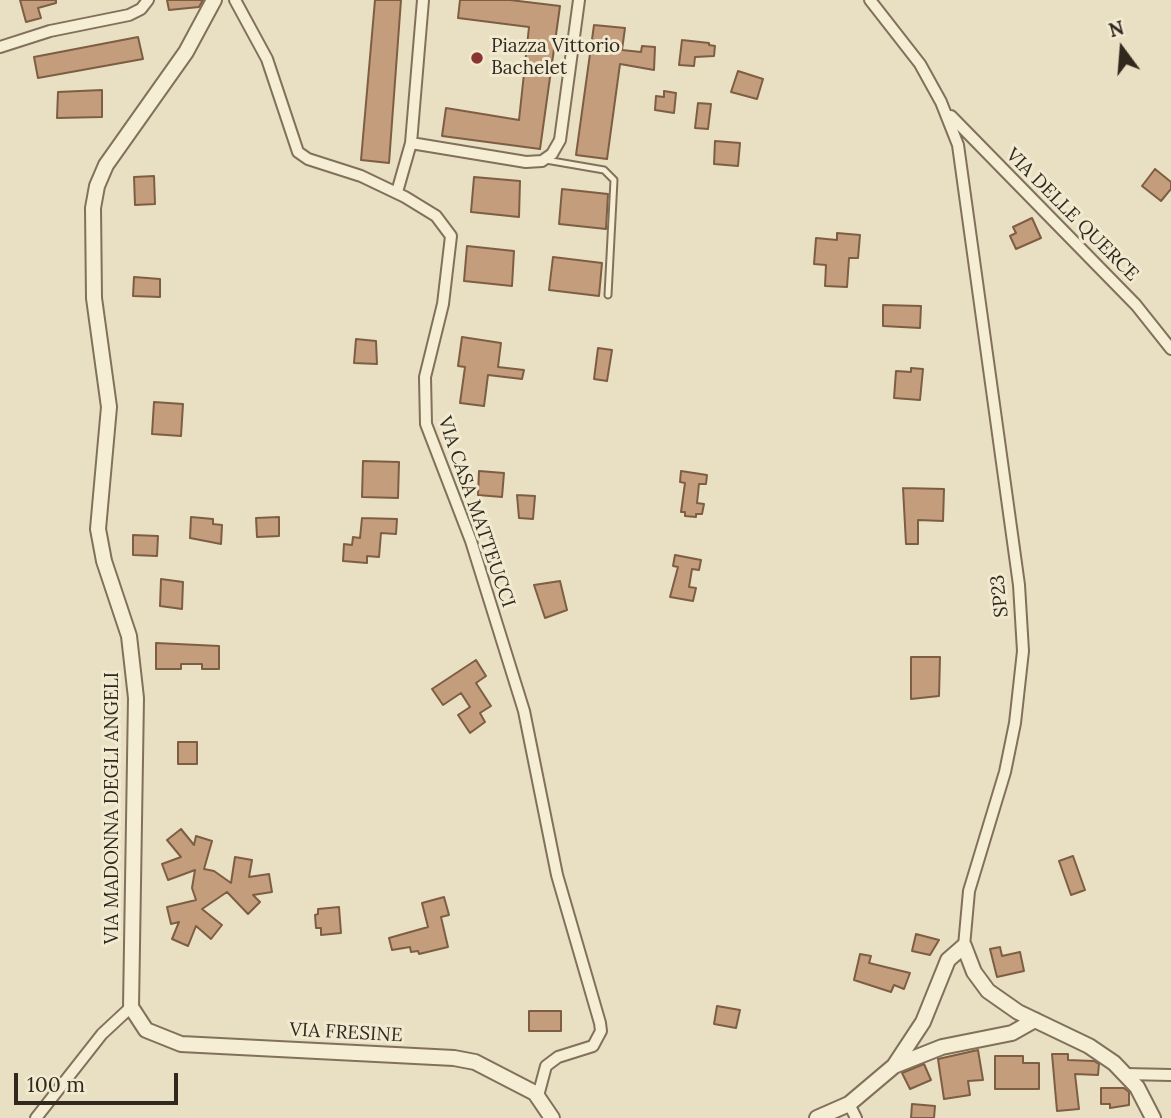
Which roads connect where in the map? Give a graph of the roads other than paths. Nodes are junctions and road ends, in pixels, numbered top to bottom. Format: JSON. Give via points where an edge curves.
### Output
{"nodes":[{"id":1,"x":148,"y":0,"type":"edge"},
{"id":2,"x":214,"y":0,"type":"edge"},
{"id":3,"x":235,"y":0,"type":"edge"},
{"id":4,"x":423,"y":0,"type":"edge"},
{"id":5,"x":579,"y":0,"type":"edge"},
{"id":6,"x":870,"y":0,"type":"edge"},
{"id":7,"x":0,"y":47,"type":"edge"},
{"id":8,"x":944,"y":108,"type":"junction"},
{"id":9,"x":411,"y":143,"type":"junction"},
{"id":10,"x":546,"y":160,"type":"junction"},
{"id":11,"x":397,"y":192,"type":"junction"},
{"id":12,"x":608,"y":295,"type":"dead end"},
{"id":13,"x":1171,"y":349,"type":"edge"},
{"id":14,"x":964,"y":946,"type":"junction"},
{"id":15,"x":131,"y":1007,"type":"junction"},
{"id":16,"x":1035,"y":1020,"type":"junction"},
{"id":17,"x":894,"y":1066,"type":"junction"},
{"id":18,"x":1125,"y":1074,"type":"junction"},
{"id":19,"x":1171,"y":1075,"type":"edge"},
{"id":20,"x":538,"y":1096,"type":"junction"},
{"id":21,"x":849,"y":1104,"type":"junction"},
{"id":22,"x":36,"y":1118,"type":"edge"},
{"id":23,"x":552,"y":1118,"type":"edge"},
{"id":24,"x":817,"y":1118,"type":"edge"},
{"id":25,"x":856,"y":1118,"type":"edge"},
{"id":26,"x":1153,"y":1118,"type":"edge"}],
"edges":[{"from":1,"to":7,"type":"street","via":[[129,15]]},
{"from":2,"to":15,"type":"street","name":"VIA MADONNA DEGLI ANGELI","via":[[186,52],[106,166],[93,208],[94,298],[109,407],[98,529],[130,636],[136,698]]},
{"from":3,"to":11,"type":"street","name":"VIA CASA MATTEUCCI","via":[[267,59],[298,152]]},
{"from":4,"to":9,"type":"street"},
{"from":5,"to":10,"type":"street","via":[[559,140]]},
{"from":6,"to":8,"type":"street","name":"SP23","number":"SP23","via":[[914,55]]},
{"from":8,"to":13,"type":"street","name":"VIA DELLE QUERCE","via":[[1136,305]]},
{"from":8,"to":14,"type":"street","name":"SP23","number":"SP23","via":[[962,165],[1020,585],[1023,639],[1011,745],[969,891]]},
{"from":9,"to":10,"type":"street","via":[[526,162]]},
{"from":9,"to":11,"type":"street"},
{"from":10,"to":12,"type":"lane","via":[[604,170],[614,180]]},
{"from":11,"to":20,"type":"street","name":"VIA CASA MATTEUCCI","via":[[436,216],[451,236],[444,294],[425,377],[426,424],[471,541],[524,711],[555,866],[600,1023],[593,1046],[558,1057],[546,1066]]},
{"from":14,"to":16,"type":"street","name":"SP23","number":"SP23","via":[[971,968],[985,988]]},
{"from":14,"to":17,"type":"street","via":[[948,960],[923,1022]]},
{"from":15,"to":20,"type":"street","name":"VIA FRESINE","via":[[146,1030],[181,1044],[465,1059]]},
{"from":15,"to":22,"type":"street","via":[[102,1034]]},
{"from":16,"to":17,"type":"street","via":[[1016,1031],[942,1047]]},
{"from":16,"to":18,"type":"street","name":"SP23","number":"SP23","via":[[1089,1046]]},
{"from":17,"to":21,"type":"street"},
{"from":18,"to":19,"type":"street"},
{"from":18,"to":26,"type":"street","name":"SP23","number":"SP23","via":[[1143,1095]]},
{"from":20,"to":23,"type":"street","name":"VIA FRESINE"},
{"from":21,"to":24,"type":"street"},
{"from":21,"to":25,"type":"street"}]}
